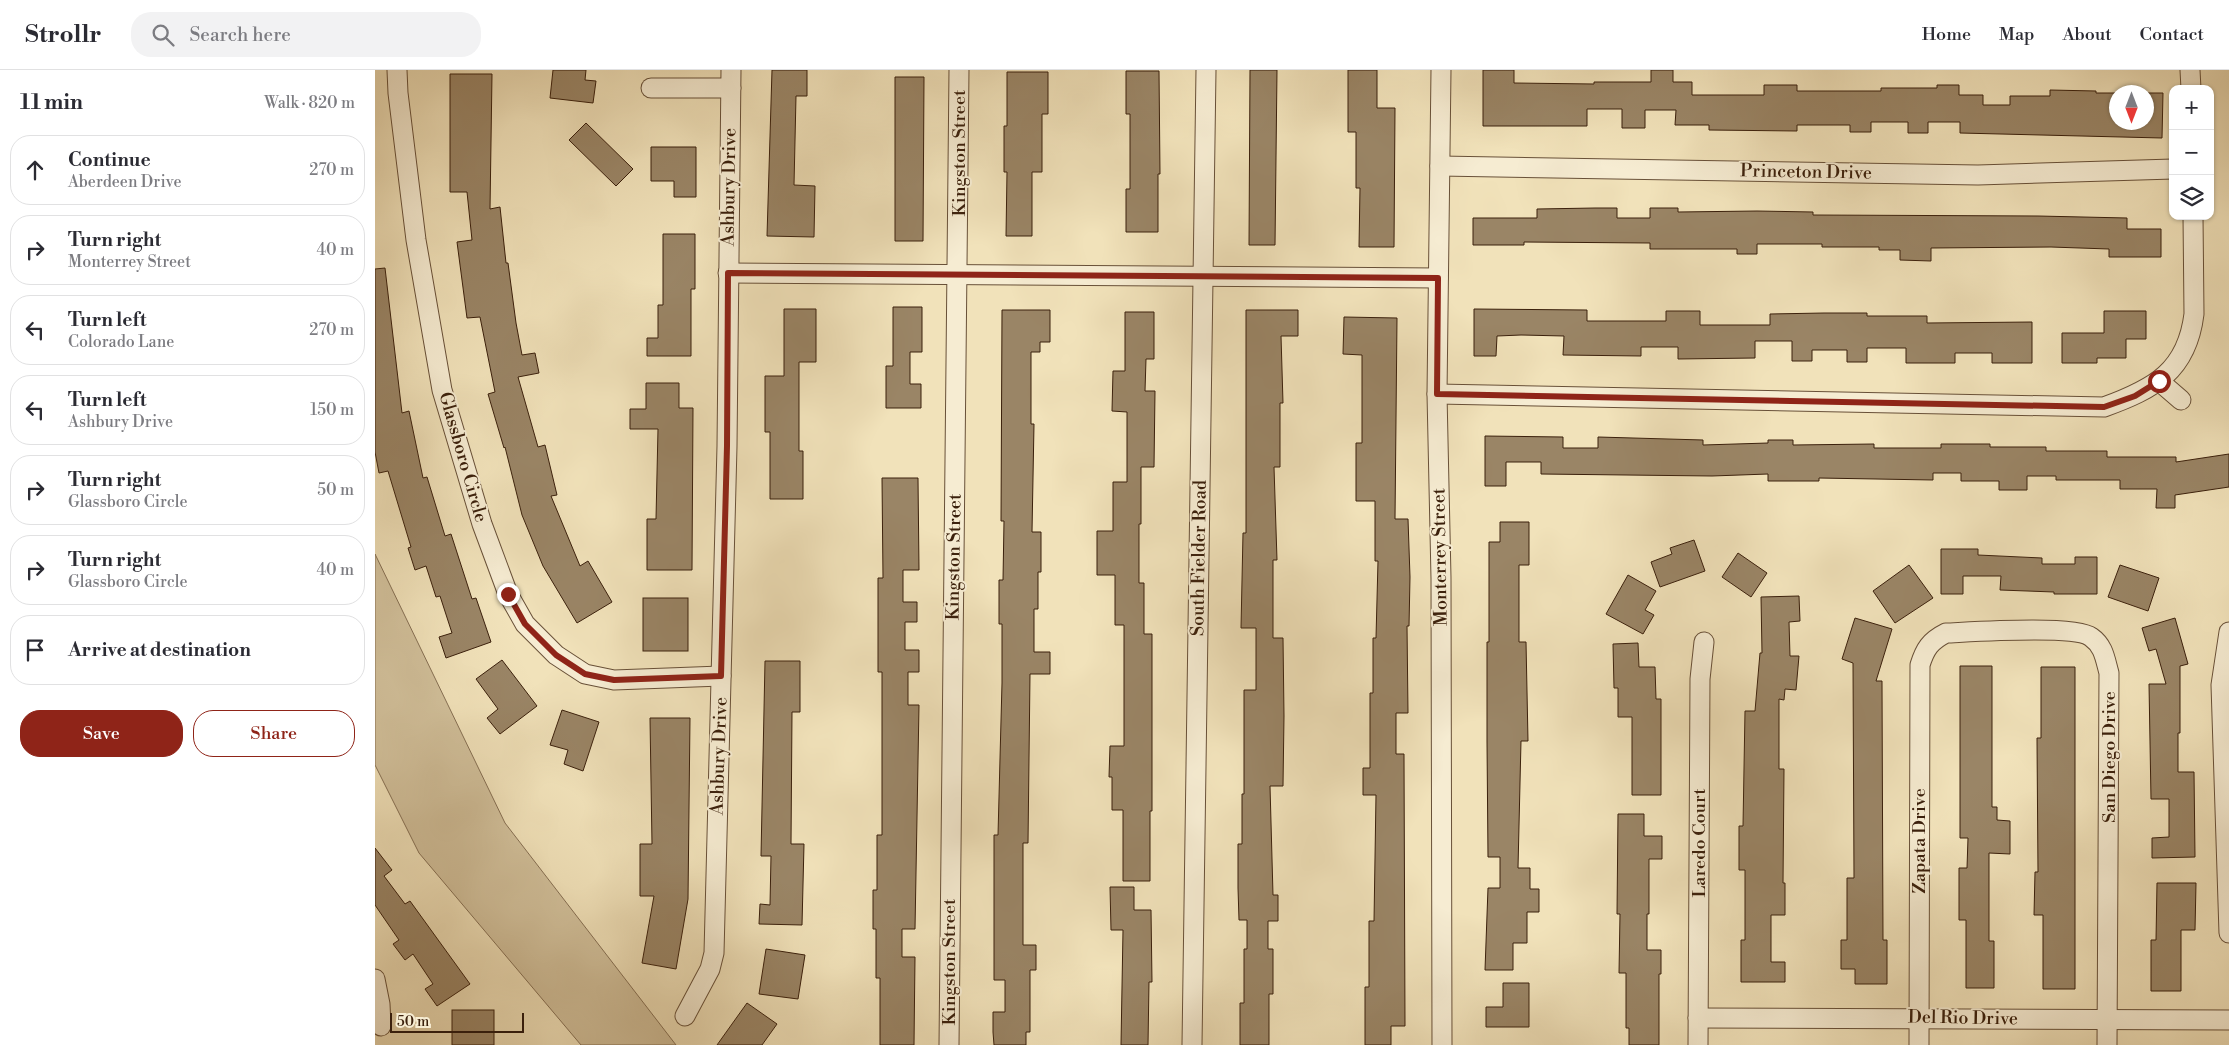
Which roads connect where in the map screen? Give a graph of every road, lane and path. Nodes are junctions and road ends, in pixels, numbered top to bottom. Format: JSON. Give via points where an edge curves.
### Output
{"nodes":[{"id":1,"x":397,"y":70,"type":"edge"},
{"id":2,"x":959,"y":70,"type":"edge"},
{"id":3,"x":1206,"y":70,"type":"edge"},
{"id":4,"x":1441,"y":70,"type":"edge"},
{"id":5,"x":2190,"y":70,"type":"edge"},
{"id":6,"x":731,"y":79,"type":"edge"},
{"id":7,"x":2191,"y":85,"type":"edge"},
{"id":8,"x":651,"y":88,"type":"dead end"},
{"id":9,"x":1440,"y":166,"type":"junction"},
{"id":10,"x":2169,"y":169,"type":"edge"},
{"id":11,"x":2193,"y":220,"type":"edge"},
{"id":12,"x":728,"y":273,"type":"junction"},
{"id":13,"x":958,"y":275,"type":"junction"},
{"id":14,"x":1203,"y":276,"type":"junction"},
{"id":15,"x":1438,"y":278,"type":"junction"},
{"id":16,"x":2159,"y":381,"type":"junction"},
{"id":17,"x":1437,"y":394,"type":"junction"},
{"id":18,"x":2181,"y":400,"type":"dead end"},
{"id":19,"x":2229,"y":632,"type":"edge"},
{"id":20,"x":1932,"y":640,"type":"joint"},
{"id":21,"x":1704,"y":642,"type":"dead end"},
{"id":22,"x":721,"y":676,"type":"junction"},
{"id":23,"x":2229,"y":933,"type":"edge"},
{"id":24,"x":375,"y":980,"type":"edge"},
{"id":25,"x":685,"y":1016,"type":"dead end"},
{"id":26,"x":1919,"y":1017,"type":"junction"},
{"id":27,"x":1698,"y":1018,"type":"junction"},
{"id":28,"x":2107,"y":1019,"type":"junction"},
{"id":29,"x":2229,"y":1020,"type":"edge"},
{"id":30,"x":381,"y":1026,"type":"dead end"},
{"id":31,"x":949,"y":1045,"type":"edge"},
{"id":32,"x":1192,"y":1045,"type":"edge"},
{"id":33,"x":1442,"y":1045,"type":"edge"},
{"id":34,"x":1698,"y":1045,"type":"edge"},
{"id":35,"x":1919,"y":1045,"type":"edge"},
{"id":36,"x":2107,"y":1045,"type":"edge"}],
"edges":[{"from":1,"to":22,"type":"street","name":"Glassboro Circle","via":[[416,240],[442,390],[482,524],[508,594],[525,624],[556,655],[585,674],[614,680]]},
{"from":2,"to":13,"type":"street","name":"Kingston Street"},
{"from":3,"to":14,"type":"street","name":"South Fielder Road"},
{"from":4,"to":9,"type":"street","name":"Monterrey Street"},
{"from":5,"to":7,"type":"street"},
{"from":6,"to":8,"type":"street"},
{"from":6,"to":12,"type":"street","name":"Ashbury Drive"},
{"from":9,"to":10,"type":"street","name":"Princeton Drive","via":[[1978,174]]},
{"from":9,"to":15,"type":"street","name":"Monterrey Street"},
{"from":11,"to":16,"type":"street","via":[[2193,327],[2172,370]]},
{"from":12,"to":13,"type":"street"},
{"from":12,"to":22,"type":"street","name":"Ashbury Drive"},
{"from":13,"to":14,"type":"street"},
{"from":13,"to":31,"type":"street","name":"Kingston Street"},
{"from":14,"to":15,"type":"street"},
{"from":14,"to":32,"type":"street","name":"South Fielder Road"},
{"from":15,"to":17,"type":"street","name":"Monterrey Street"},
{"from":16,"to":17,"type":"street","via":[[2135,396],[2104,407]]},
{"from":16,"to":18,"type":"street"},
{"from":17,"to":33,"type":"street","name":"Monterrey Street","via":[[1441,578]]},
{"from":19,"to":23,"type":"street","via":[[2221,685]]},
{"from":20,"to":26,"type":"street","name":"Zapata Drive","via":[[1920,665]]},
{"from":20,"to":28,"type":"street","name":"San Diego Drive","via":[[1946,633],[2067,631],[2089,635],[2103,647],[2109,674]]},
{"from":21,"to":27,"type":"street","name":"Laredo Court"},
{"from":22,"to":25,"type":"street","name":"Ashbury Drive","via":[[714,953],[710,969]]},
{"from":24,"to":30,"type":"street"},
{"from":26,"to":27,"type":"street","name":"Del Rio Drive"},
{"from":26,"to":28,"type":"street","name":"Del Rio Drive"},
{"from":26,"to":35,"type":"street","name":"Zapata Drive"},
{"from":27,"to":34,"type":"street","name":"Laredo Court"},
{"from":28,"to":29,"type":"street","name":"Del Rio Drive"},
{"from":28,"to":36,"type":"street","name":"San Diego Drive"}]}
